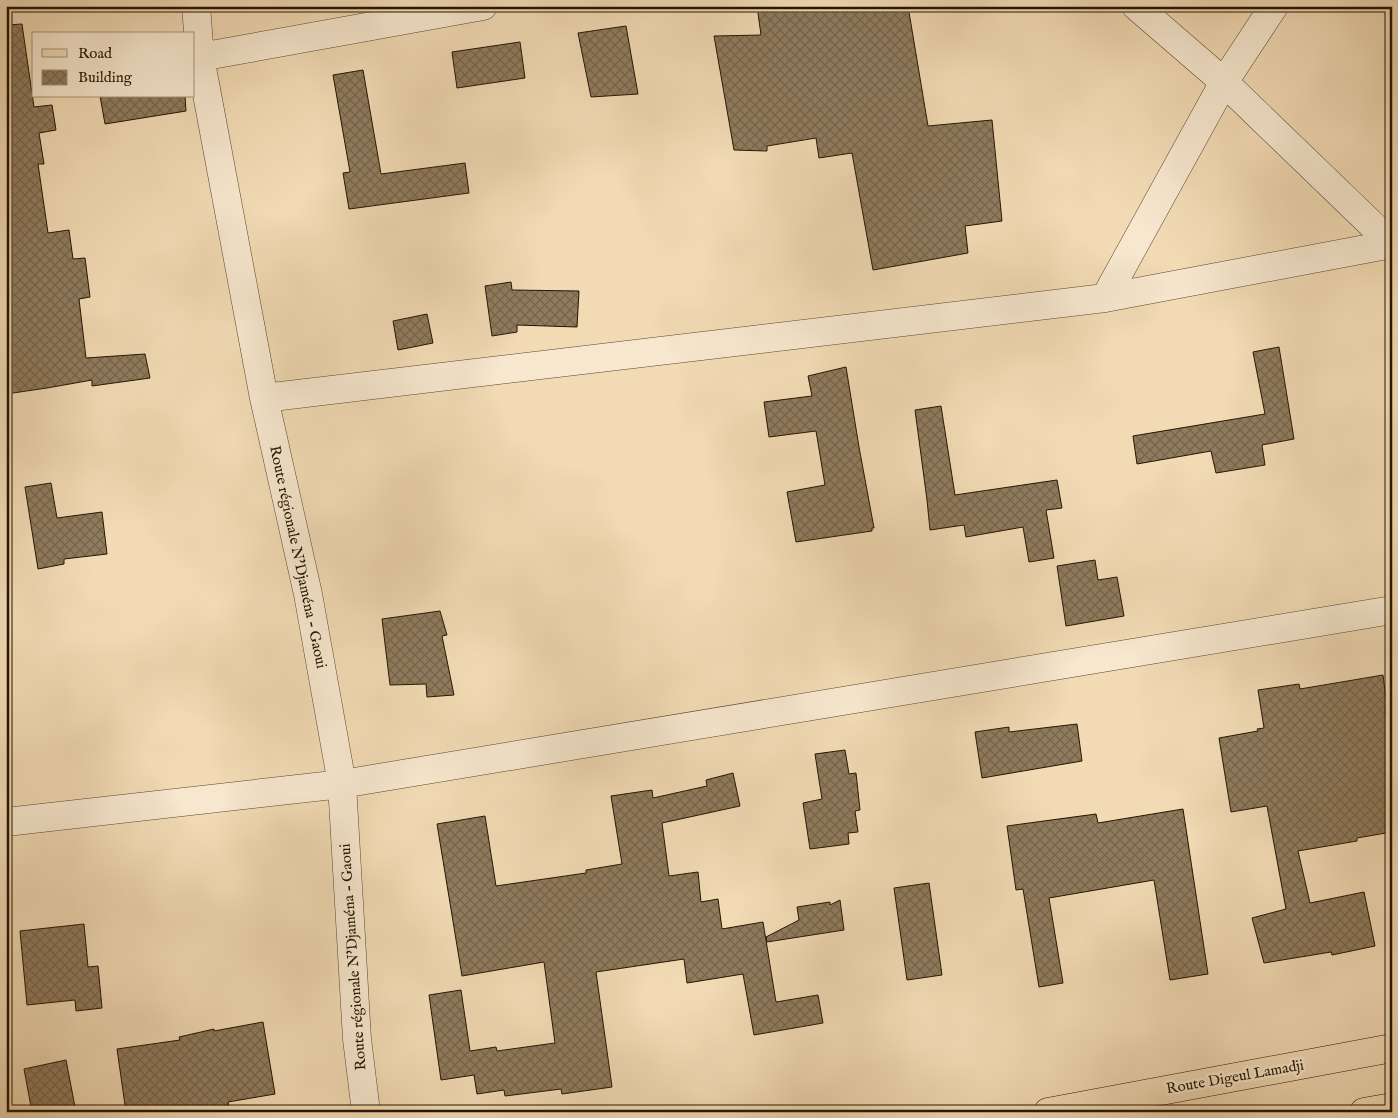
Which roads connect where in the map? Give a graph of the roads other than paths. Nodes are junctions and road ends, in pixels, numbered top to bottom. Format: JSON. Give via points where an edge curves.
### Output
{"nodes":[{"id":1,"x":196,"y":6,"type":"edge"},
{"id":2,"x":483,"y":6,"type":"edge"},
{"id":3,"x":1136,"y":6,"type":"edge"},
{"id":4,"x":1274,"y":6,"type":"edge"},
{"id":5,"x":200,"y":57,"type":"junction"},
{"id":6,"x":1224,"y":82,"type":"junction"},
{"id":7,"x":1105,"y":298,"type":"junction"},
{"id":8,"x":264,"y":398,"type":"junction"},
{"id":9,"x":1392,"y":610,"type":"edge"},
{"id":10,"x":342,"y":784,"type":"junction"},
{"id":11,"x":6,"y":822,"type":"edge"},
{"id":12,"x":1392,"y":1048,"type":"edge"},
{"id":13,"x":1392,"y":1107,"type":"edge"},
{"id":14,"x":366,"y":1112,"type":"edge"},
{"id":15,"x":1048,"y":1112,"type":"edge"},
{"id":16,"x":1364,"y":1112,"type":"edge"}],
"edges":[{"from":1,"to":5,"type":"street","name":"Route régionale N'Djaména - Gaoui"},
{"from":2,"to":5,"type":"street"},
{"from":3,"to":6,"type":"street"},
{"from":4,"to":6,"type":"street"},
{"from":5,"to":8,"type":"street","name":"Route régionale N'Djaména - Gaoui"},
{"from":6,"to":7,"type":"street"},
{"from":6,"to":7,"type":"street","via":[[1392,244]]},
{"from":7,"to":8,"type":"street"},
{"from":8,"to":10,"type":"street","name":"Route régionale N'Djaména - Gaoui","via":[[308,594]]},
{"from":9,"to":10,"type":"street"},
{"from":10,"to":11,"type":"street"},
{"from":10,"to":14,"type":"street","name":"Route régionale N'Djaména - Gaoui","via":[[357,1039]]},
{"from":12,"to":15,"type":"main road","name":"Route Digeul Lamadji"},
{"from":13,"to":16,"type":"main road"}]}
